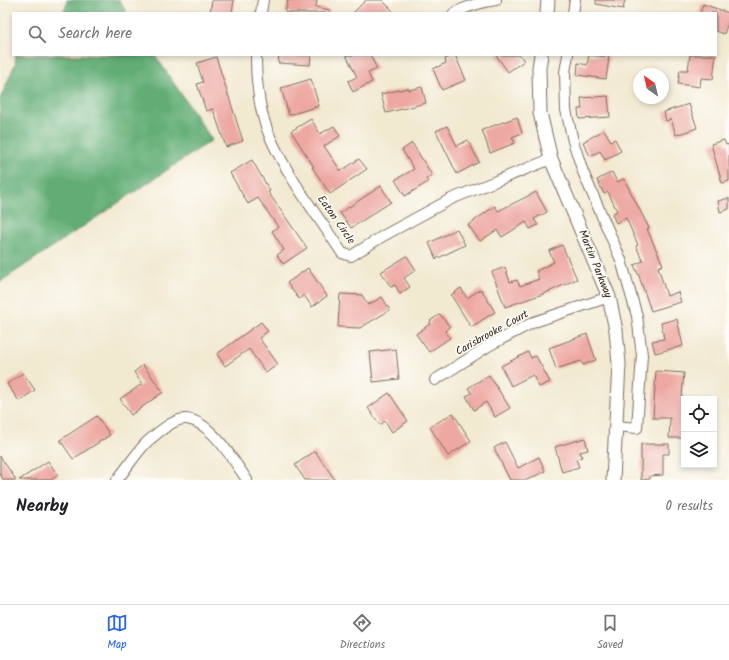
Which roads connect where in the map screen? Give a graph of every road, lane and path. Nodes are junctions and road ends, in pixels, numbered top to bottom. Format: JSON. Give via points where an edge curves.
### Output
{"nodes":[{"id":1,"x":263,"y":0,"type":"edge"},
{"id":2,"x":496,"y":0,"type":"edge"},
{"id":3,"x":548,"y":0,"type":"edge"},
{"id":4,"x":575,"y":0,"type":"edge"},
{"id":5,"x":261,"y":12,"type":"edge"},
{"id":6,"x":456,"y":12,"type":"edge"},
{"id":7,"x":547,"y":12,"type":"edge"},
{"id":8,"x":573,"y":12,"type":"edge"},
{"id":9,"x":256,"y":56,"type":"edge"},
{"id":10,"x":541,"y":56,"type":"edge"},
{"id":11,"x":568,"y":56,"type":"edge"},
{"id":12,"x":551,"y":159,"type":"junction"},
{"id":13,"x":609,"y":297,"type":"junction"},
{"id":14,"x":435,"y":380,"type":"dead end"},
{"id":15,"x":615,"y":426,"type":"junction"},
{"id":16,"x":117,"y":480,"type":"edge"},
{"id":17,"x":247,"y":480,"type":"edge"},
{"id":18,"x":613,"y":480,"type":"edge"}],
"edges":[{"from":1,"to":5,"type":"street"},
{"from":2,"to":6,"type":"street","via":[[478,3]]},
{"from":3,"to":7,"type":"street"},
{"from":4,"to":8,"type":"street"},
{"from":9,"to":12,"type":"street","name":"Eaton Circle","via":[[256,81],[270,138],[286,168],[342,253],[351,256],[451,199]]},
{"from":10,"to":12,"type":"street","name":"Martin Parkway","via":[[540,114]]},
{"from":11,"to":15,"type":"street","via":[[565,72],[566,110],[573,141],[583,172],[621,260],[637,316],[641,347],[637,428]]},
{"from":12,"to":13,"type":"street","name":"Martin Parkway"},
{"from":13,"to":14,"type":"street","name":"Carisbrooke Court","via":[[534,322],[490,345]]},
{"from":13,"to":15,"type":"street","name":"Martin Parkway","via":[[616,330],[619,364]]},
{"from":15,"to":18,"type":"street","name":"Martin Parkway"},
{"from":16,"to":17,"type":"street","via":[[146,443],[173,423],[184,419],[204,426],[230,455]]}]}
